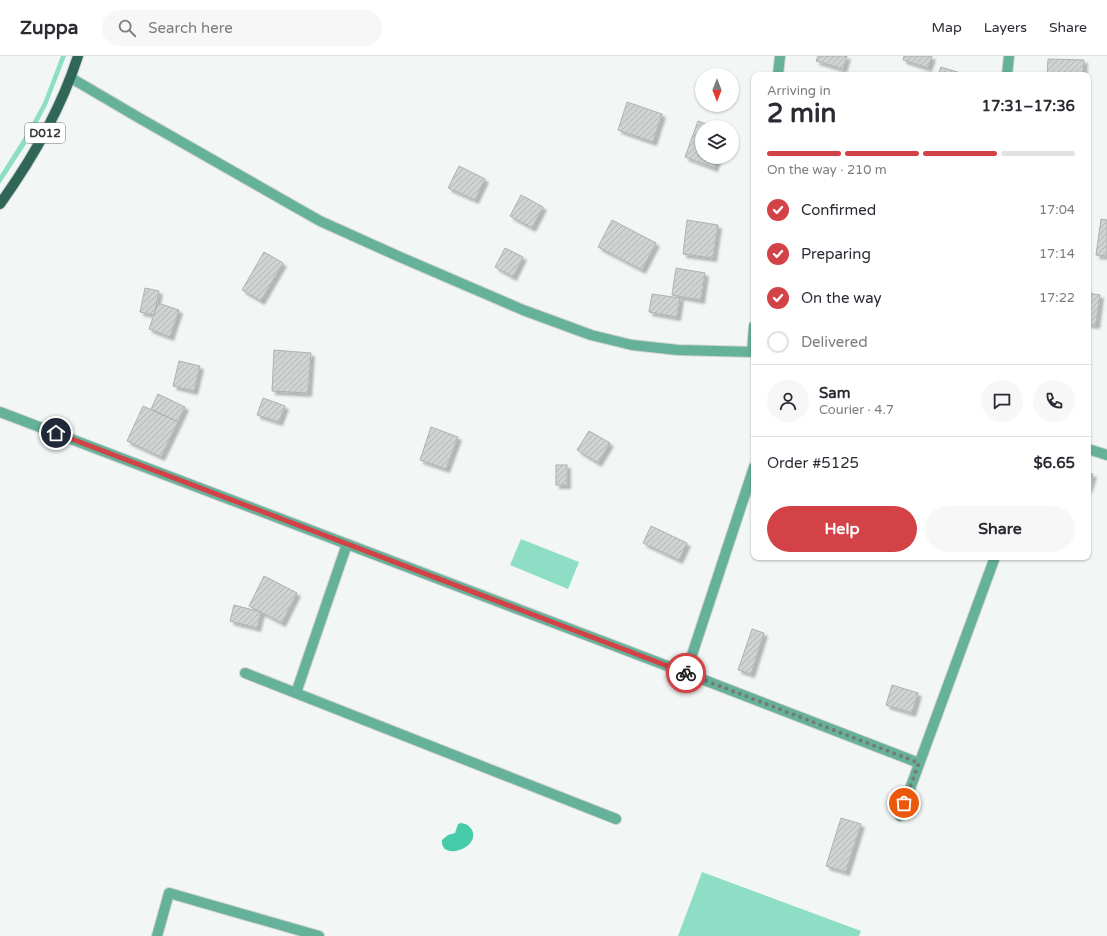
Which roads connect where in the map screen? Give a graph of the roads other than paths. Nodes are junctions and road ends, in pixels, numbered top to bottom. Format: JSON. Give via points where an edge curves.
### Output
{"nodes":[{"id":1,"x":78,"y":56,"type":"edge"},
{"id":2,"x":780,"y":56,"type":"edge"},
{"id":3,"x":1009,"y":56,"type":"edge"},
{"id":4,"x":778,"y":72,"type":"edge"},
{"id":5,"x":1007,"y":72,"type":"edge"},
{"id":6,"x":71,"y":78,"type":"junction"},
{"id":7,"x":0,"y":204,"type":"edge"},
{"id":8,"x":751,"y":352,"type":"edge"},
{"id":9,"x":0,"y":412,"type":"edge"},
{"id":10,"x":1091,"y":450,"type":"edge"},
{"id":11,"x":1107,"y":455,"type":"edge"},
{"id":12,"x":751,"y":476,"type":"edge"},
{"id":13,"x":347,"y":544,"type":"junction"},
{"id":14,"x":995,"y":560,"type":"edge"},
{"id":15,"x":245,"y":673,"type":"dead end"},
{"id":16,"x":686,"y":673,"type":"junction"},
{"id":17,"x":296,"y":693,"type":"junction"},
{"id":18,"x":919,"y":763,"type":"junction"},
{"id":19,"x":900,"y":816,"type":"dead end"},
{"id":20,"x":616,"y":819,"type":"dead end"},
{"id":21,"x":157,"y":936,"type":"edge"},
{"id":22,"x":319,"y":936,"type":"edge"}],
"edges":[{"from":1,"to":6,"type":"main road","number":"D012"},
{"from":2,"to":4,"type":"street"},
{"from":3,"to":5,"type":"street"},
{"from":6,"to":7,"type":"main road","number":"D012","via":[[46,131]]},
{"from":6,"to":8,"type":"street","via":[[320,221],[523,310],[591,335],[632,345],[678,350]]},
{"from":9,"to":13,"type":"street"},
{"from":10,"to":11,"type":"street"},
{"from":12,"to":16,"type":"street"},
{"from":13,"to":16,"type":"street"},
{"from":13,"to":17,"type":"street"},
{"from":14,"to":18,"type":"street"},
{"from":15,"to":17,"type":"street"},
{"from":16,"to":18,"type":"street"},
{"from":17,"to":20,"type":"street"},
{"from":18,"to":19,"type":"street"},
{"from":21,"to":22,"type":"street","via":[[169,892]]}]}
